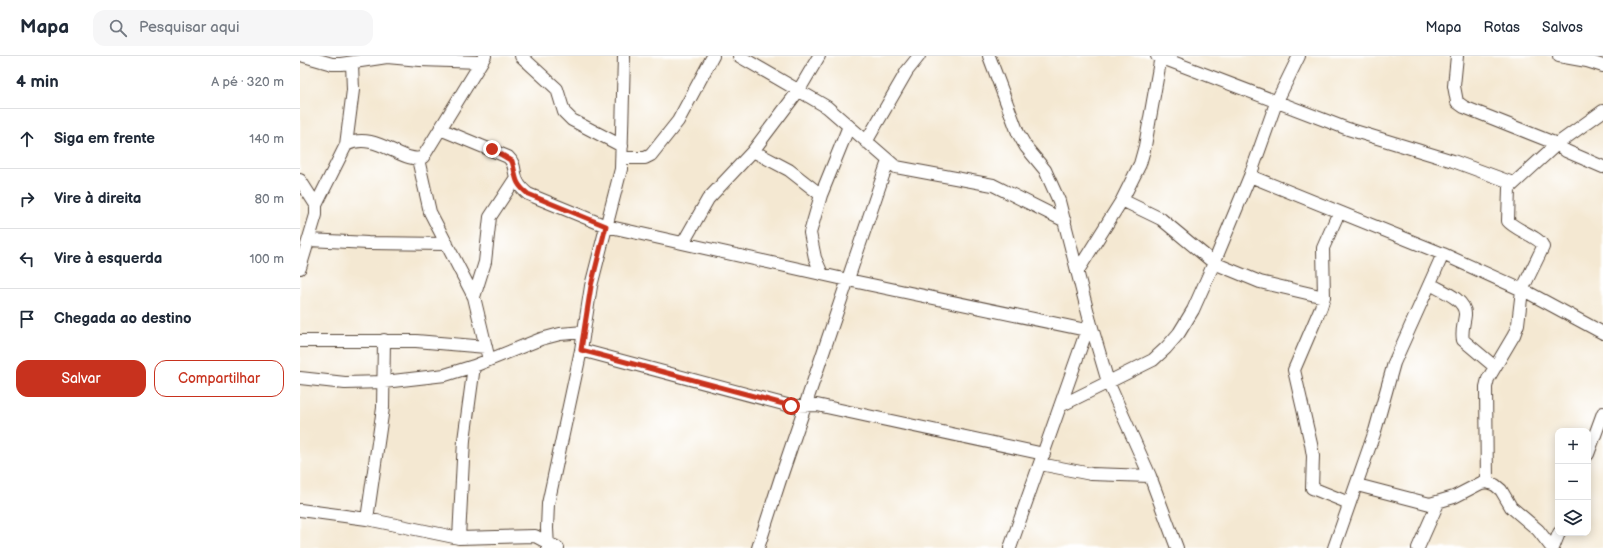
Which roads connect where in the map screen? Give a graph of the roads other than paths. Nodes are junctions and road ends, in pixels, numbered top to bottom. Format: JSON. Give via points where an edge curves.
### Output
{"nodes":[{"id":1,"x":304,"y":56,"type":"edge"},
{"id":2,"x":521,"y":56,"type":"edge"},
{"id":3,"x":624,"y":56,"type":"edge"},
{"id":4,"x":713,"y":56,"type":"edge"},
{"id":5,"x":739,"y":56,"type":"edge"},
{"id":6,"x":819,"y":56,"type":"edge"},
{"id":7,"x":919,"y":56,"type":"edge"},
{"id":8,"x":990,"y":56,"type":"edge"},
{"id":9,"x":1299,"y":56,"type":"edge"},
{"id":10,"x":1457,"y":56,"type":"edge"},
{"id":11,"x":1559,"y":56,"type":"edge"},
{"id":12,"x":1160,"y":57,"type":"edge"},
{"id":13,"x":483,"y":59,"type":"edge"},
{"id":14,"x":352,"y":62,"type":"junction"},
{"id":15,"x":1603,"y":66,"type":"edge"},
{"id":16,"x":799,"y":90,"type":"junction"},
{"id":17,"x":1276,"y":102,"type":"junction"},
{"id":18,"x":1603,"y":111,"type":"edge"},
{"id":19,"x":849,"y":126,"type":"junction"},
{"id":20,"x":440,"y":129,"type":"junction"},
{"id":21,"x":866,"y":142,"type":"junction"},
{"id":22,"x":1557,"y":144,"type":"junction"},
{"id":23,"x":346,"y":145,"type":"junction"},
{"id":24,"x":753,"y":150,"type":"junction"},
{"id":25,"x":622,"y":152,"type":"junction"},
{"id":26,"x":418,"y":159,"type":"junction"},
{"id":27,"x":888,"y":161,"type":"junction"},
{"id":28,"x":1603,"y":167,"type":"edge"},
{"id":29,"x":1250,"y":176,"type":"junction"},
{"id":30,"x":515,"y":179,"type":"junction"},
{"id":31,"x":300,"y":180,"type":"edge"},
{"id":32,"x":1513,"y":183,"type":"junction"},
{"id":33,"x":821,"y":195,"type":"junction"},
{"id":34,"x":1122,"y":200,"type":"junction"},
{"id":35,"x":316,"y":205,"type":"junction"},
{"id":36,"x":1339,"y":212,"type":"junction"},
{"id":37,"x":1065,"y":221,"type":"junction"},
{"id":38,"x":606,"y":226,"type":"junction"},
{"id":39,"x":309,"y":240,"type":"junction"},
{"id":40,"x":683,"y":243,"type":"junction"},
{"id":41,"x":447,"y":244,"type":"junction"},
{"id":42,"x":1443,"y":254,"type":"junction"},
{"id":43,"x":1214,"y":263,"type":"junction"},
{"id":44,"x":300,"y":268,"type":"edge"},
{"id":45,"x":1077,"y":272,"type":"junction"},
{"id":46,"x":822,"y":274,"type":"junction"},
{"id":47,"x":848,"y":280,"type":"junction"},
{"id":48,"x":1430,"y":284,"type":"junction"},
{"id":49,"x":1522,"y":290,"type":"junction"},
{"id":50,"x":474,"y":297,"type":"junction"},
{"id":51,"x":1324,"y":297,"type":"junction"},
{"id":52,"x":1088,"y":326,"type":"junction"},
{"id":53,"x":584,"y":332,"type":"junction"},
{"id":54,"x":1603,"y":333,"type":"edge"},
{"id":55,"x":300,"y":340,"type":"edge"},
{"id":56,"x":384,"y":340,"type":"junction"},
{"id":57,"x":486,"y":348,"type":"junction"},
{"id":58,"x":581,"y":350,"type":"junction"},
{"id":59,"x":489,"y":360,"type":"junction"},
{"id":60,"x":474,"y":366,"type":"junction"},
{"id":61,"x":1495,"y":367,"type":"junction"},
{"id":62,"x":300,"y":378,"type":"edge"},
{"id":63,"x":384,"y":382,"type":"junction"},
{"id":64,"x":1108,"y":382,"type":"junction"},
{"id":65,"x":805,"y":406,"type":"junction"},
{"id":66,"x":1060,"y":406,"type":"junction"},
{"id":67,"x":1603,"y":413,"type":"edge"},
{"id":68,"x":1591,"y":446,"type":"edge"},
{"id":69,"x":1042,"y":459,"type":"junction"},
{"id":70,"x":1150,"y":476,"type":"junction"},
{"id":71,"x":1486,"y":482,"type":"junction"},
{"id":72,"x":1357,"y":485,"type":"junction"},
{"id":73,"x":1349,"y":503,"type":"junction"},
{"id":74,"x":1438,"y":503,"type":"junction"},
{"id":75,"x":300,"y":510,"type":"edge"},
{"id":76,"x":367,"y":519,"type":"junction"},
{"id":77,"x":1558,"y":536,"type":"edge"},
{"id":78,"x":459,"y":538,"type":"junction"},
{"id":79,"x":551,"y":546,"type":"edge"},
{"id":80,"x":758,"y":548,"type":"edge"},
{"id":81,"x":1010,"y":548,"type":"edge"},
{"id":82,"x":1178,"y":548,"type":"edge"},
{"id":83,"x":1334,"y":548,"type":"edge"},
{"id":84,"x":1418,"y":548,"type":"edge"},
{"id":85,"x":1553,"y":548,"type":"edge"}],
"edges":[{"from":1,"to":14,"type":"street","via":[[332,64]]},
{"from":2,"to":25,"type":"street","via":[[557,89],[564,112],[572,120]]},
{"from":3,"to":25,"type":"street"},
{"from":4,"to":25,"type":"street","via":[[678,122],[651,155],[645,158]]},
{"from":5,"to":16,"type":"street"},
{"from":6,"to":16,"type":"street"},
{"from":7,"to":21,"type":"street","via":[[907,71]]},
{"from":8,"to":37,"type":"street","via":[[1018,133],[1045,170]]},
{"from":9,"to":17,"type":"street"},
{"from":10,"to":22,"type":"street","via":[[1454,86],[1457,102]]},
{"from":11,"to":15,"type":"street"},
{"from":12,"to":17,"type":"street"},
{"from":12,"to":34,"type":"street","via":[[1145,146],[1140,164]]},
{"from":13,"to":14,"type":"street","via":[[426,60],[387,57]]},
{"from":13,"to":20,"type":"street"},
{"from":14,"to":23,"type":"street","via":[[353,90]]},
{"from":16,"to":19,"type":"street","via":[[827,107]]},
{"from":16,"to":24,"type":"street"},
{"from":17,"to":29,"type":"street"},
{"from":17,"to":32,"type":"street","via":[[1348,129],[1453,161]]},
{"from":18,"to":22,"type":"street"},
{"from":19,"to":21,"type":"street"},
{"from":19,"to":33,"type":"street"},
{"from":20,"to":26,"type":"street","via":[[423,157]]},
{"from":20,"to":30,"type":"street","via":[[508,157],[512,161]]},
{"from":21,"to":27,"type":"street"},
{"from":22,"to":28,"type":"street","via":[[1566,152]]},
{"from":22,"to":32,"type":"street"},
{"from":23,"to":26,"type":"street","via":[[359,140],[386,146]]},
{"from":23,"to":35,"type":"street"},
{"from":24,"to":33,"type":"street","via":[[789,170]]},
{"from":24,"to":40,"type":"street","via":[[708,199]]},
{"from":25,"to":38,"type":"street","via":[[621,169]]},
{"from":26,"to":41,"type":"street","via":[[430,212]]},
{"from":27,"to":37,"type":"street","via":[[902,169],[993,185]]},
{"from":27,"to":47,"type":"street"},
{"from":29,"to":36,"type":"street"},
{"from":29,"to":43,"type":"street"},
{"from":30,"to":38,"type":"street","via":[[519,187],[528,194]]},
{"from":30,"to":50,"type":"street","via":[[490,217],[485,262]]},
{"from":31,"to":35,"type":"street"},
{"from":32,"to":49,"type":"street","via":[[1510,188],[1508,221],[1512,226],[1539,241],[1543,247]]},
{"from":33,"to":46,"type":"street","via":[[810,238]]},
{"from":34,"to":43,"type":"street","via":[[1161,219]]},
{"from":34,"to":45,"type":"street"},
{"from":35,"to":39,"type":"street"},
{"from":36,"to":42,"type":"street"},
{"from":36,"to":51,"type":"street","via":[[1323,248]]},
{"from":37,"to":45,"type":"street"},
{"from":38,"to":40,"type":"street"},
{"from":38,"to":53,"type":"street","via":[[591,286]]},
{"from":39,"to":41,"type":"street"},
{"from":39,"to":44,"type":"street"},
{"from":40,"to":46,"type":"street"},
{"from":41,"to":50,"type":"street"},
{"from":42,"to":48,"type":"street"},
{"from":42,"to":49,"type":"street"},
{"from":43,"to":51,"type":"street","via":[[1260,282]]},
{"from":43,"to":64,"type":"street","via":[[1192,310],[1179,333],[1166,348],[1153,360]]},
{"from":45,"to":52,"type":"street"},
{"from":46,"to":47,"type":"street"},
{"from":47,"to":52,"type":"street"},
{"from":47,"to":65,"type":"street"},
{"from":48,"to":61,"type":"street","via":[[1458,300],[1463,306],[1463,340]]},
{"from":48,"to":72,"type":"street","via":[[1394,363]]},
{"from":49,"to":54,"type":"street"},
{"from":49,"to":61,"type":"street","via":[[1518,324]]},
{"from":50,"to":57,"type":"street"},
{"from":51,"to":73,"type":"street","via":[[1294,370],[1313,456],[1312,488]]},
{"from":52,"to":64,"type":"street"},
{"from":52,"to":66,"type":"street"},
{"from":53,"to":58,"type":"street"},
{"from":53,"to":59,"type":"street","via":[[541,339]]},
{"from":55,"to":56,"type":"street"},
{"from":56,"to":57,"type":"street","via":[[436,342]]},
{"from":56,"to":63,"type":"street"},
{"from":57,"to":59,"type":"street"},
{"from":58,"to":65,"type":"street","via":[[791,406]]},
{"from":58,"to":79,"type":"street","via":[[548,504]]},
{"from":59,"to":60,"type":"street"},
{"from":60,"to":63,"type":"street","via":[[445,375]]},
{"from":60,"to":78,"type":"street","via":[[464,440]]},
{"from":61,"to":71,"type":"street","via":[[1484,394]]},
{"from":62,"to":63,"type":"street","via":[[345,383]]},
{"from":63,"to":76,"type":"street","via":[[383,408]]},
{"from":64,"to":66,"type":"street"},
{"from":64,"to":70,"type":"street"},
{"from":65,"to":69,"type":"street","via":[[817,405]]},
{"from":65,"to":80,"type":"street"},
{"from":66,"to":69,"type":"street"},
{"from":67,"to":68,"type":"street"},
{"from":69,"to":70,"type":"street","via":[[1091,474]]},
{"from":69,"to":81,"type":"street"},
{"from":70,"to":82,"type":"street"},
{"from":71,"to":74,"type":"street"},
{"from":71,"to":85,"type":"street","via":[[1501,490],[1512,507],[1538,530]]},
{"from":72,"to":73,"type":"street"},
{"from":72,"to":74,"type":"street","via":[[1424,504]]},
{"from":73,"to":83,"type":"street"},
{"from":74,"to":84,"type":"street"},
{"from":75,"to":76,"type":"street"},
{"from":76,"to":78,"type":"street"},
{"from":77,"to":85,"type":"street"},
{"from":78,"to":79,"type":"street","via":[[535,536]]}]}
